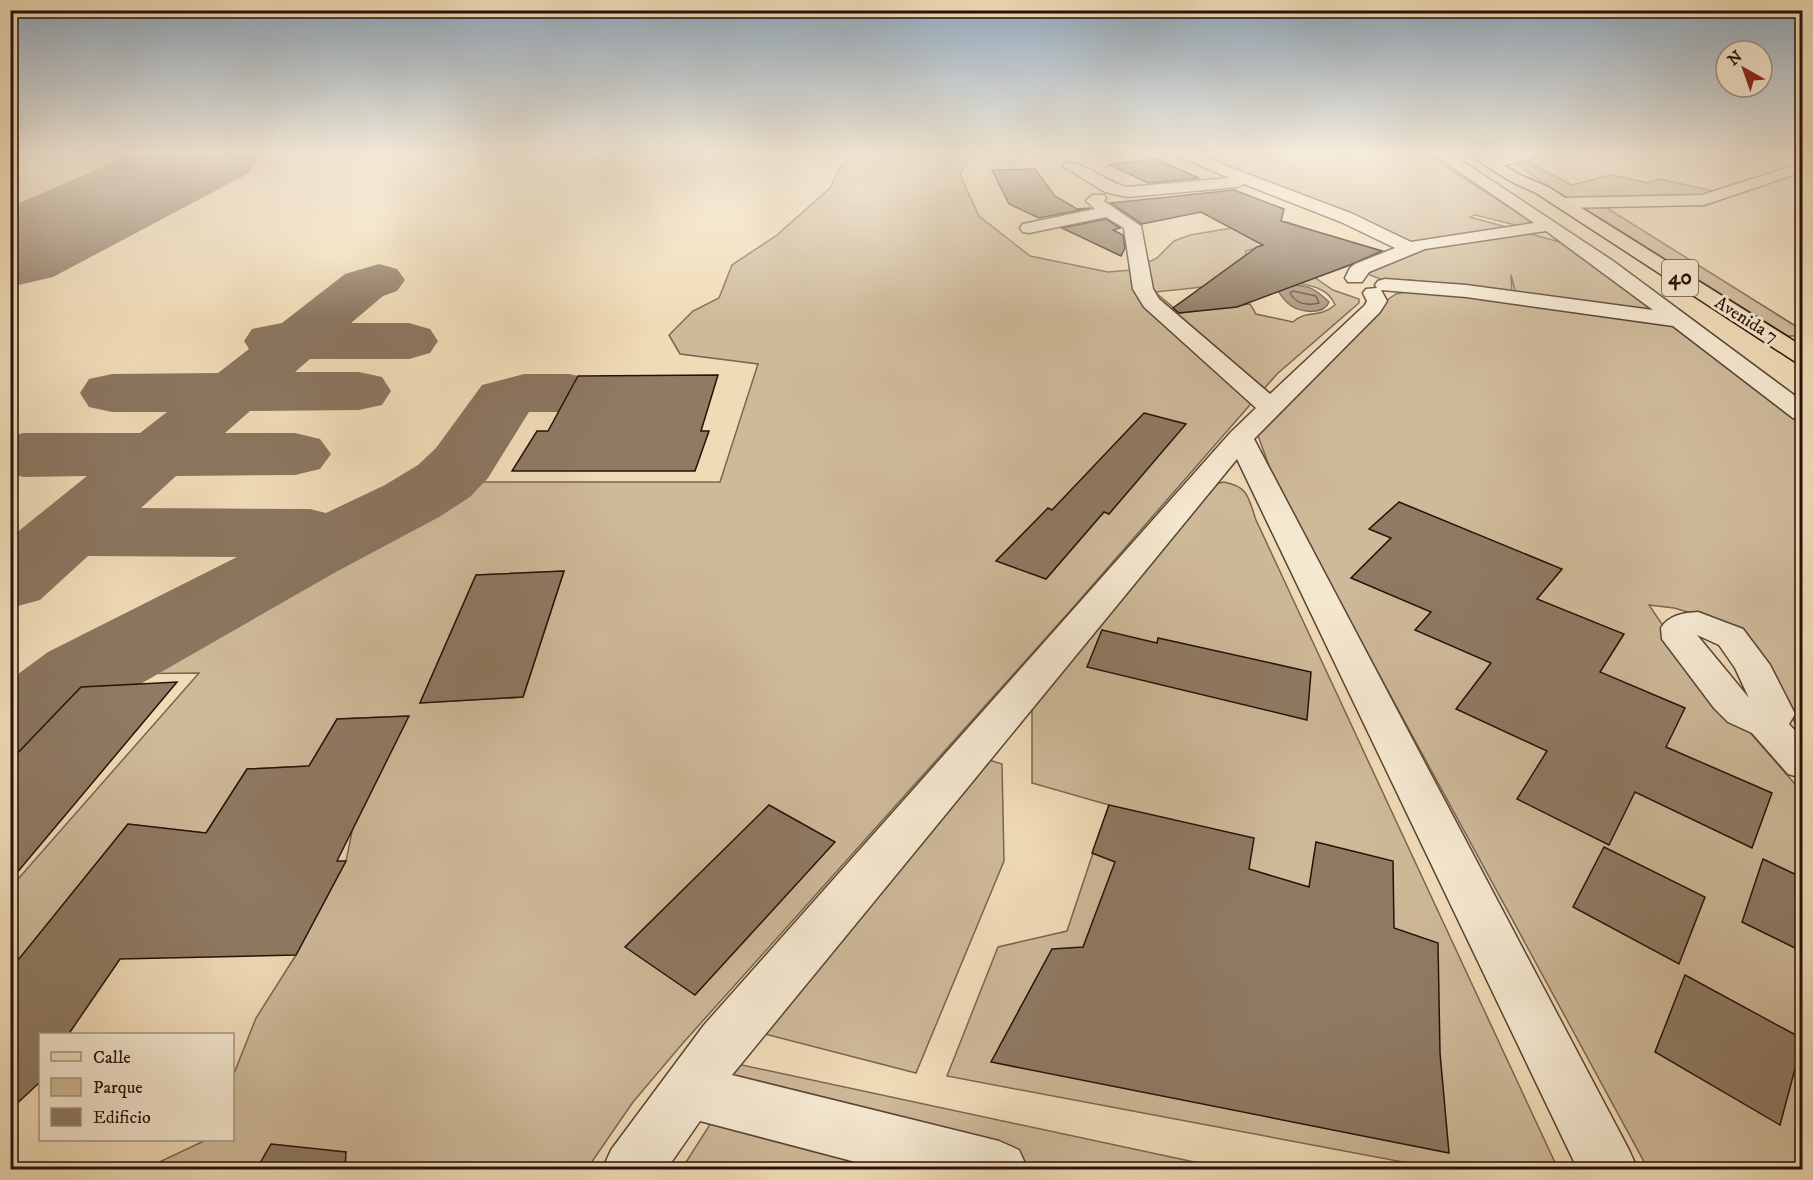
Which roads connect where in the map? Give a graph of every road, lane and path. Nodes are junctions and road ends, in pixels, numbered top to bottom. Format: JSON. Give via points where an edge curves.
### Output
{"nodes":[{"id":1,"x":1105,"y":208,"type":"edge"},
{"id":2,"x":1322,"y":208,"type":"edge"},
{"id":3,"x":1522,"y":208,"type":"edge"},
{"id":4,"x":1570,"y":208,"type":"edge"},
{"id":5,"x":1109,"y":211,"type":"junction"},
{"id":6,"x":1546,"y":225,"type":"junction"},
{"id":7,"x":1029,"y":228,"type":"dead end"},
{"id":8,"x":1409,"y":248,"type":"junction"},
{"id":9,"x":1371,"y":286,"type":"junction"},
{"id":10,"x":1680,"y":320,"type":"junction"},
{"id":11,"x":1801,"y":353,"type":"edge"},
{"id":12,"x":1270,"y":407,"type":"junction"},
{"id":13,"x":1803,"y":413,"type":"edge"},
{"id":14,"x":1240,"y":438,"type":"junction"},
{"id":15,"x":1766,"y":723,"type":"dead end"},
{"id":16,"x":1803,"y":763,"type":"edge"},
{"id":17,"x":689,"y":1091,"type":"junction"},
{"id":18,"x":632,"y":1170,"type":"edge"},
{"id":19,"x":999,"y":1170,"type":"edge"},
{"id":20,"x":1609,"y":1170,"type":"edge"}],
"edges":[{"from":1,"to":5,"type":"street"},
{"from":2,"to":8,"type":"street"},
{"from":3,"to":6,"type":"street"},
{"from":4,"to":11,"type":"main road","name":"Avenida 7","number":"40"},
{"from":5,"to":7,"type":"street"},
{"from":5,"to":12,"type":"street","via":[[1132,226],[1143,289],[1151,303]]},
{"from":6,"to":8,"type":"street"},
{"from":6,"to":10,"type":"street"},
{"from":8,"to":9,"type":"street","via":[[1357,272]]},
{"from":9,"to":10,"type":"street","via":[[1466,291]]},
{"from":9,"to":12,"type":"street","via":[[1377,301],[1373,308]]},
{"from":10,"to":13,"type":"street"},
{"from":12,"to":14,"type":"street"},
{"from":14,"to":17,"type":"street","via":[[723,1043]]},
{"from":14,"to":20,"type":"street"},
{"from":15,"to":16,"type":"street"},
{"from":17,"to":18,"type":"street"},
{"from":17,"to":19,"type":"street"}]}
